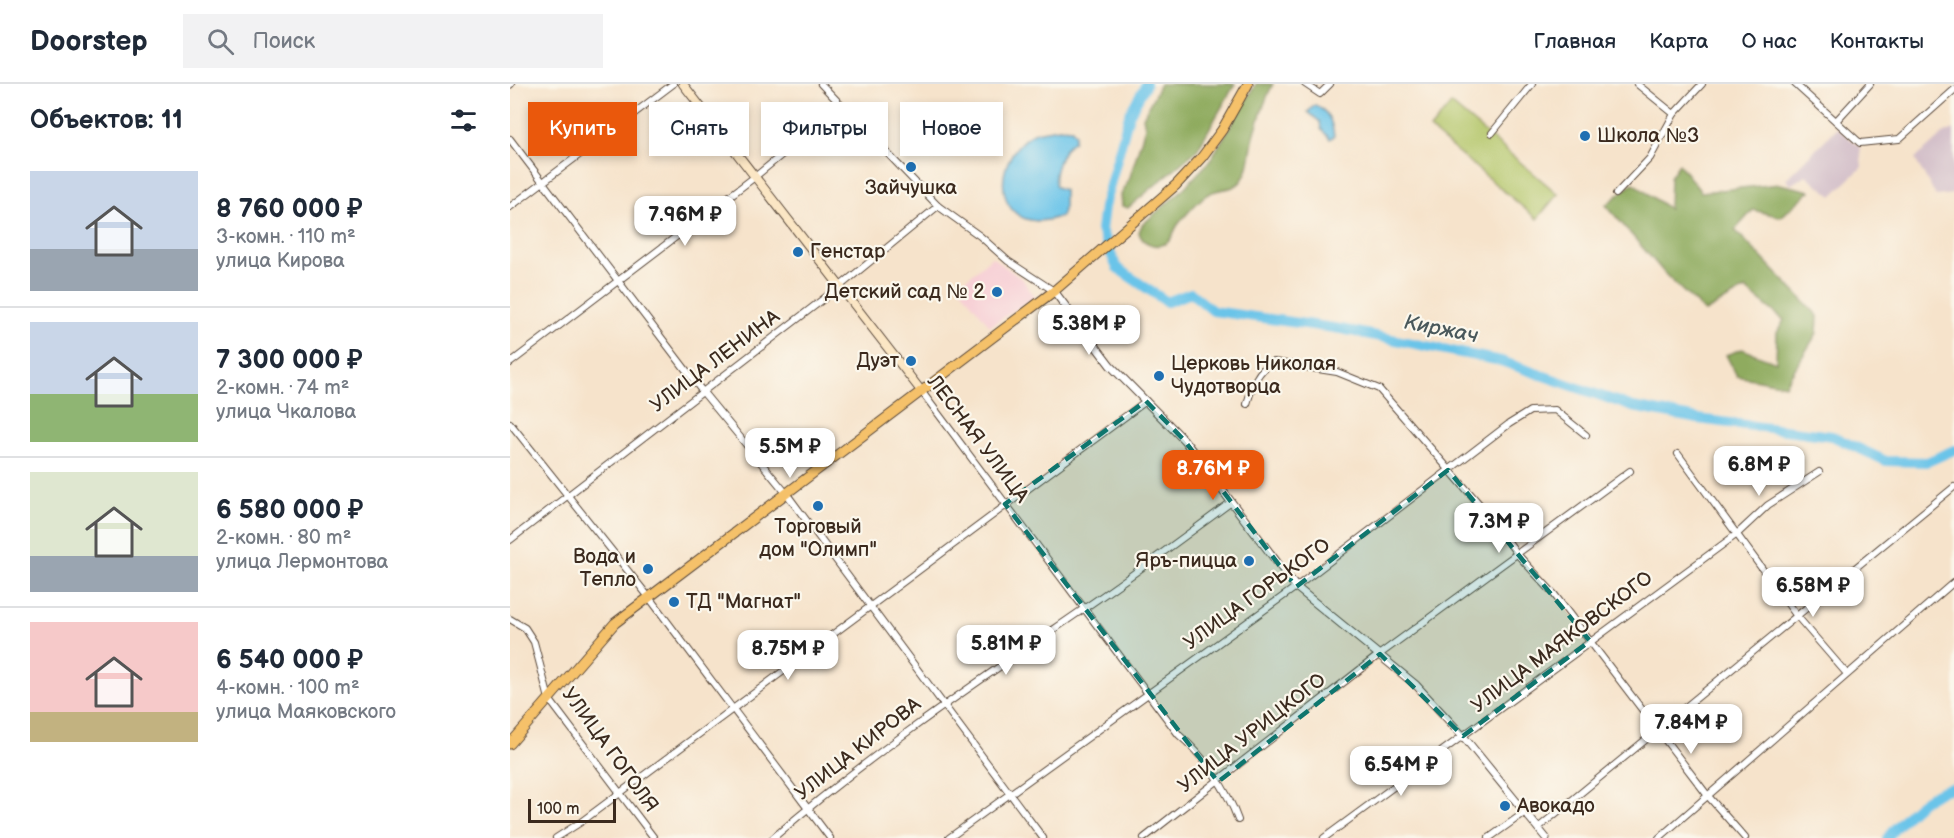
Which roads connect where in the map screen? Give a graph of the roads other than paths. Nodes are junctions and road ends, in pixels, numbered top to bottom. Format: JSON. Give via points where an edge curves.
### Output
{"nodes":[{"id":1,"x":673,"y":84,"type":"edge"},
{"id":2,"x":682,"y":84,"type":"edge"},
{"id":3,"x":821,"y":84,"type":"edge"},
{"id":4,"x":1248,"y":84,"type":"edge"},
{"id":5,"x":1305,"y":84,"type":"edge"},
{"id":6,"x":1330,"y":84,"type":"edge"},
{"id":7,"x":1532,"y":84,"type":"edge"},
{"id":8,"x":1637,"y":84,"type":"edge"},
{"id":9,"x":1702,"y":84,"type":"edge"},
{"id":10,"x":1795,"y":84,"type":"edge"},
{"id":11,"x":1870,"y":84,"type":"edge"},
{"id":12,"x":1954,"y":90,"type":"edge"},
{"id":13,"x":837,"y":102,"type":"edge"},
{"id":14,"x":1674,"y":114,"type":"junction"},
{"id":15,"x":1836,"y":121,"type":"junction"},
{"id":16,"x":1492,"y":133,"type":"dead end"},
{"id":17,"x":510,"y":139,"type":"edge"},
{"id":18,"x":888,"y":154,"type":"edge"},
{"id":19,"x":781,"y":156,"type":"edge"},
{"id":20,"x":754,"y":178,"type":"junction"},
{"id":21,"x":542,"y":183,"type":"junction"},
{"id":22,"x":1616,"y":194,"type":"dead end"},
{"id":23,"x":938,"y":206,"type":"junction"},
{"id":24,"x":510,"y":207,"type":"edge"},
{"id":25,"x":619,"y":283,"type":"junction"},
{"id":26,"x":838,"y":288,"type":"junction"},
{"id":27,"x":1054,"y":291,"type":"junction"},
{"id":28,"x":510,"y":363,"type":"edge"},
{"id":29,"x":702,"y":391,"type":"junction"},
{"id":30,"x":922,"y":392,"type":"junction"},
{"id":31,"x":1146,"y":400,"type":"junction"},
{"id":32,"x":1247,"y":404,"type":"dead end"},
{"id":33,"x":510,"y":423,"type":"edge"},
{"id":34,"x":1586,"y":435,"type":"dead end"},
{"id":35,"x":1678,"y":454,"type":"dead end"},
{"id":36,"x":1448,"y":470,"type":"junction"},
{"id":37,"x":1630,"y":471,"type":"dead end"},
{"id":38,"x":1819,"y":472,"type":"dead end"},
{"id":39,"x":1954,"y":487,"type":"edge"},
{"id":40,"x":786,"y":493,"type":"junction"},
{"id":41,"x":567,"y":494,"type":"junction"},
{"id":42,"x":1230,"y":503,"type":"junction"},
{"id":43,"x":1005,"y":504,"type":"junction"},
{"id":44,"x":1737,"y":534,"type":"junction"},
{"id":45,"x":510,"y":540,"type":"edge"},
{"id":46,"x":1518,"y":555,"type":"junction"},
{"id":47,"x":1954,"y":582,"type":"edge"},
{"id":48,"x":1296,"y":587,"type":"junction"},
{"id":49,"x":648,"y":596,"type":"junction"},
{"id":50,"x":869,"y":605,"type":"junction"},
{"id":51,"x":1084,"y":608,"type":"junction"},
{"id":52,"x":1796,"y":615,"type":"junction"},
{"id":53,"x":510,"y":619,"type":"edge"},
{"id":54,"x":1590,"y":641,"type":"junction"},
{"id":55,"x":1380,"y":654,"type":"junction"},
{"id":56,"x":1847,"y":674,"type":"junction"},
{"id":57,"x":1148,"y":694,"type":"junction"},
{"id":58,"x":549,"y":699,"type":"junction"},
{"id":59,"x":942,"y":706,"type":"junction"},
{"id":60,"x":733,"y":708,"type":"junction"},
{"id":61,"x":1656,"y":730,"type":"junction"},
{"id":62,"x":1462,"y":736,"type":"junction"},
{"id":63,"x":510,"y":744,"type":"edge"},
{"id":64,"x":1218,"y":782,"type":"junction"},
{"id":65,"x":619,"y":792,"type":"junction"},
{"id":66,"x":1009,"y":794,"type":"junction"},
{"id":67,"x":1708,"y":796,"type":"junction"},
{"id":68,"x":806,"y":809,"type":"junction"},
{"id":69,"x":1524,"y":813,"type":"junction"},
{"id":70,"x":1238,"y":820,"type":"dead end"},
{"id":71,"x":1538,"y":828,"type":"junction"},
{"id":72,"x":556,"y":838,"type":"edge"},
{"id":73,"x":654,"y":838,"type":"edge"},
{"id":74,"x":773,"y":838,"type":"edge"},
{"id":75,"x":830,"y":838,"type":"edge"},
{"id":76,"x":949,"y":838,"type":"edge"},
{"id":77,"x":1043,"y":838,"type":"edge"},
{"id":78,"x":1144,"y":838,"type":"edge"},
{"id":79,"x":1324,"y":838,"type":"edge"},
{"id":80,"x":1489,"y":838,"type":"edge"},
{"id":81,"x":1546,"y":838,"type":"edge"},
{"id":82,"x":1659,"y":838,"type":"edge"},
{"id":83,"x":1745,"y":838,"type":"edge"}],
"edges":[{"from":1,"to":21,"type":"street"},
{"from":2,"to":20,"type":"main road","name":"ЛЕСНАЯ УЛИЦА"},
{"from":3,"to":13,"type":"street"},
{"from":4,"to":27,"type":"main road","via":[[1202,157]]},
{"from":5,"to":6,"type":"street","via":[[1320,94]]},
{"from":7,"to":16,"type":"street"},
{"from":8,"to":14,"type":"street"},
{"from":9,"to":14,"type":"street"},
{"from":10,"to":15,"type":"street"},
{"from":11,"to":15,"type":"street"},
{"from":12,"to":15,"type":"street","via":[[1899,139],[1860,143]]},
{"from":14,"to":22,"type":"street","via":[[1650,158]]},
{"from":17,"to":21,"type":"street"},
{"from":18,"to":23,"type":"street"},
{"from":19,"to":20,"type":"street"},
{"from":20,"to":25,"type":"street"},
{"from":20,"to":26,"type":"main road","name":"ЛЕСНАЯ УЛИЦА"},
{"from":21,"to":24,"type":"street"},
{"from":21,"to":25,"type":"street"},
{"from":23,"to":26,"type":"street","name":"УЛИЦА ЛЕНИНА"},
{"from":23,"to":27,"type":"street"},
{"from":25,"to":28,"type":"street"},
{"from":25,"to":29,"type":"street"},
{"from":26,"to":29,"type":"street","name":"УЛИЦА ЛЕНИНА"},
{"from":26,"to":30,"type":"main road","name":"ЛЕСНАЯ УЛИЦА"},
{"from":27,"to":30,"type":"main road"},
{"from":27,"to":31,"type":"street","via":[[1110,365]]},
{"from":29,"to":40,"type":"street"},
{"from":29,"to":41,"type":"street","name":"УЛИЦА ЛЕНИНА"},
{"from":30,"to":40,"type":"main road"},
{"from":30,"to":43,"type":"street","name":"ЛЕСНАЯ УЛИЦА"},
{"from":31,"to":42,"type":"street","via":[[1184,440]]},
{"from":31,"to":43,"type":"street"},
{"from":32,"to":36,"type":"street","via":[[1255,380],[1265,366],[1274,362],[1337,372],[1379,389]]},
{"from":33,"to":41,"type":"street"},
{"from":34,"to":36,"type":"street","name":"УЛИЦА ГОРЬКОГО","via":[[1555,410],[1530,411]]},
{"from":35,"to":44,"type":"street"},
{"from":36,"to":46,"type":"street"},
{"from":36,"to":48,"type":"street","name":"УЛИЦА ГОРЬКОГО"},
{"from":37,"to":46,"type":"street","name":"УЛИЦА УРИЦКОГО"},
{"from":38,"to":44,"type":"street","name":"УЛИЦА МАЯКОВСКОГО","via":[[1768,505]]},
{"from":39,"to":52,"type":"street"},
{"from":40,"to":49,"type":"main road"},
{"from":40,"to":50,"type":"street"},
{"from":41,"to":45,"type":"street","name":"УЛИЦА ЛЕНИНА"},
{"from":41,"to":49,"type":"street"},
{"from":42,"to":48,"type":"street"},
{"from":42,"to":51,"type":"street","name":"УЛИЦА КИРОВА"},
{"from":43,"to":50,"type":"street"},
{"from":43,"to":51,"type":"street","name":"ЛЕСНАЯ УЛИЦА"},
{"from":44,"to":52,"type":"street"},
{"from":44,"to":54,"type":"street","name":"УЛИЦА МАЯКОВСКОГО"},
{"from":46,"to":54,"type":"street"},
{"from":46,"to":55,"type":"street","name":"УЛИЦА УРИЦКОГО"},
{"from":47,"to":56,"type":"street"},
{"from":48,"to":55,"type":"street"},
{"from":48,"to":57,"type":"street","name":"УЛИЦА ГОРЬКОГО"},
{"from":49,"to":58,"type":"main road","via":[[615,623]]},
{"from":49,"to":60,"type":"street"},
{"from":50,"to":59,"type":"street"},
{"from":50,"to":60,"type":"street"},
{"from":51,"to":57,"type":"street","name":"ЛЕСНАЯ УЛИЦА"},
{"from":51,"to":59,"type":"street","name":"УЛИЦА КИРОВА"},
{"from":52,"to":56,"type":"street"},
{"from":52,"to":61,"type":"street"},
{"from":53,"to":58,"type":"street","name":"УЛИЦА ГОГОЛЯ","via":[[525,628],[534,642]]},
{"from":54,"to":61,"type":"street"},
{"from":54,"to":62,"type":"street","name":"УЛИЦА МАЯКОВСКОГО"},
{"from":55,"to":62,"type":"street","via":[[1416,685]]},
{"from":55,"to":64,"type":"street","name":"УЛИЦА УРИЦКОГО"},
{"from":56,"to":67,"type":"street"},
{"from":57,"to":64,"type":"street","name":"ЛЕСНАЯ УЛИЦА"},
{"from":57,"to":66,"type":"street","name":"УЛИЦА ГОРЬКОГО"},
{"from":58,"to":63,"type":"main road"},
{"from":58,"to":65,"type":"street","name":"УЛИЦА ГОГОЛЯ"},
{"from":59,"to":66,"type":"street"},
{"from":59,"to":68,"type":"street","name":"УЛИЦА КИРОВА"},
{"from":60,"to":65,"type":"street"},
{"from":60,"to":68,"type":"street"},
{"from":61,"to":67,"type":"street"},
{"from":61,"to":71,"type":"street"},
{"from":62,"to":69,"type":"street"},
{"from":62,"to":79,"type":"street","name":"УЛИЦА МАЯКОВСКОГО"},
{"from":64,"to":70,"type":"street","name":"ЛЕСНАЯ УЛИЦА"},
{"from":64,"to":78,"type":"street","name":"УЛИЦА УРИЦКОГО"},
{"from":65,"to":72,"type":"street"},
{"from":65,"to":73,"type":"street","name":"УЛИЦА ГОГОЛЯ"},
{"from":66,"to":76,"type":"street","name":"УЛИЦА ГОРЬКОГО"},
{"from":66,"to":77,"type":"street"},
{"from":67,"to":82,"type":"street"},
{"from":67,"to":83,"type":"street"},
{"from":68,"to":74,"type":"street","name":"УЛИЦА КИРОВА"},
{"from":68,"to":75,"type":"street"},
{"from":69,"to":71,"type":"street"},
{"from":69,"to":80,"type":"street"},
{"from":71,"to":81,"type":"street"}]}
